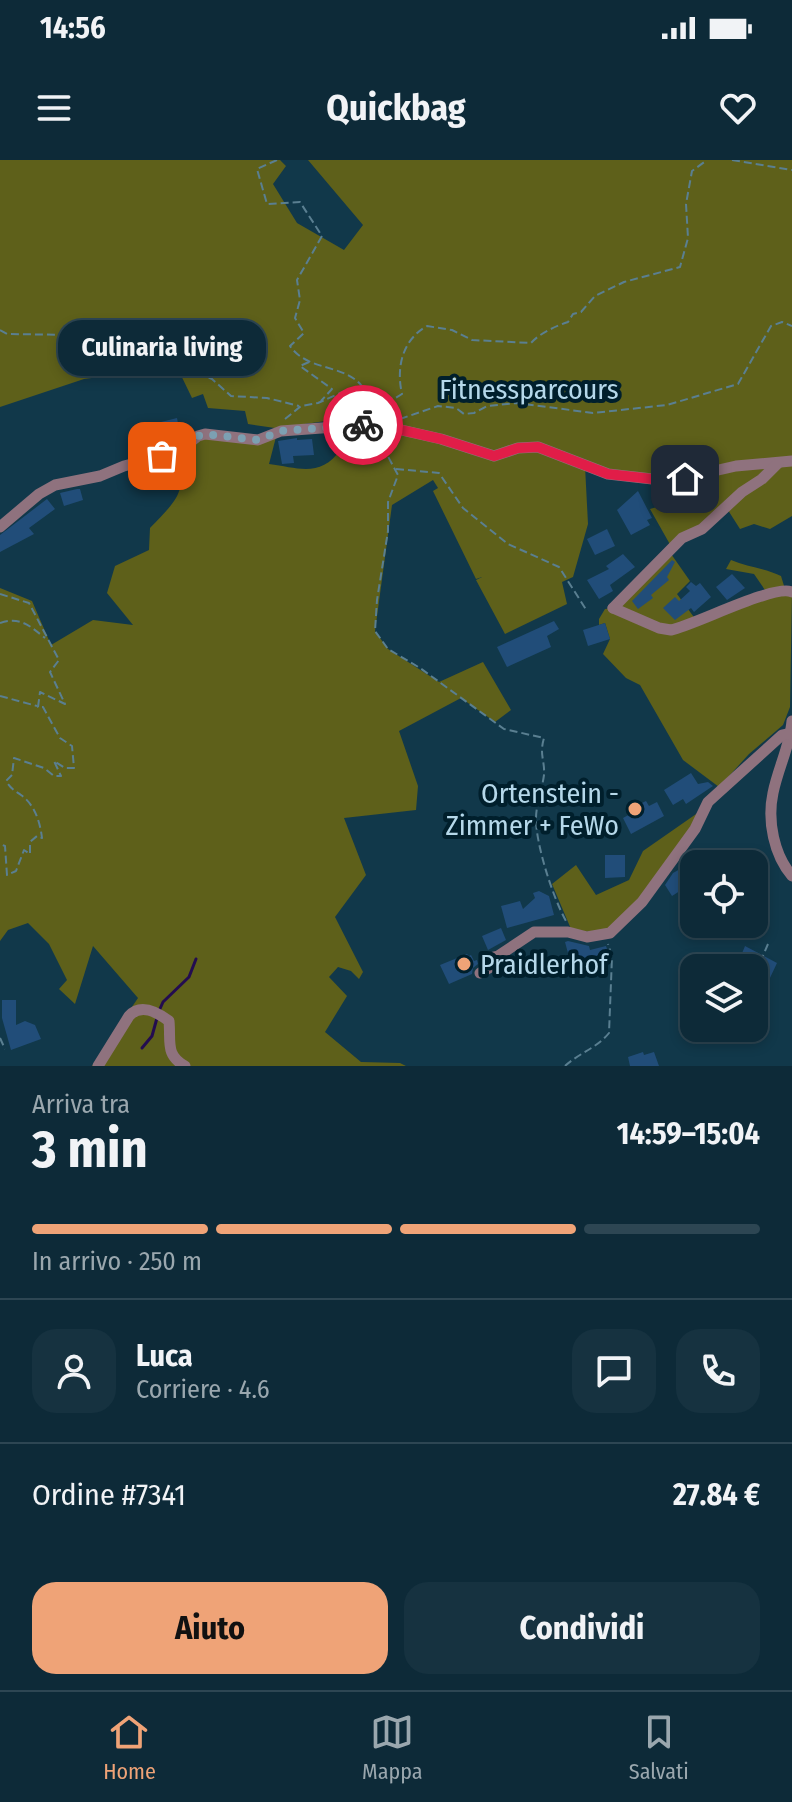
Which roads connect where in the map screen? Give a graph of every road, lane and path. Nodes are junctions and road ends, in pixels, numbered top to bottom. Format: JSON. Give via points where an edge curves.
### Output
{"nodes":[{"id":1,"x":277,"y":160,"type":"edge"},
{"id":2,"x":707,"y":160,"type":"edge"},
{"id":3,"x":732,"y":160,"type":"edge"},
{"id":4,"x":792,"y":170,"type":"edge"},
{"id":5,"x":792,"y":326,"type":"edge"},
{"id":6,"x":0,"y":330,"type":"edge"},
{"id":7,"x":310,"y":361,"type":"junction"},
{"id":8,"x":365,"y":392,"type":"junction"},
{"id":9,"x":318,"y":403,"type":"junction"},
{"id":10,"x":301,"y":406,"type":"junction"},
{"id":11,"x":375,"y":414,"type":"junction"},
{"id":12,"x":384,"y":417,"type":"dead end"},
{"id":13,"x":392,"y":419,"type":"dead end"},
{"id":14,"x":364,"y":420,"type":"junction"},
{"id":15,"x":278,"y":425,"type":"dead end"},
{"id":16,"x":792,"y":461,"type":"edge"},
{"id":17,"x":778,"y":463,"type":"junction"},
{"id":18,"x":395,"y":469,"type":"junction"},
{"id":19,"x":0,"y":527,"type":"edge"},
{"id":20,"x":792,"y":592,"type":"edge"},
{"id":21,"x":0,"y":594,"type":"edge"},
{"id":22,"x":587,"y":611,"type":"dead end"},
{"id":23,"x":0,"y":623,"type":"edge"},
{"id":24,"x":46,"y":638,"type":"junction"},
{"id":25,"x":0,"y":696,"type":"edge"},
{"id":26,"x":38,"y":707,"type":"junction"},
{"id":27,"x":792,"y":721,"type":"edge"},
{"id":28,"x":791,"y":733,"type":"edge"},
{"id":29,"x":0,"y":844,"type":"edge"},
{"id":30,"x":792,"y":876,"type":"edge"},
{"id":31,"x":568,"y":932,"type":"junction"},
{"id":32,"x":603,"y":936,"type":"junction"},
{"id":33,"x":768,"y":944,"type":"dead end"},
{"id":34,"x":764,"y":954,"type":"edge"},
{"id":35,"x":480,"y":973,"type":"dead end"},
{"id":36,"x":0,"y":1038,"type":"edge"},
{"id":37,"x":5,"y":1049,"type":"dead end"},
{"id":38,"x":98,"y":1066,"type":"edge"},
{"id":39,"x":185,"y":1066,"type":"edge"},
{"id":40,"x":565,"y":1066,"type":"edge"}],
"edges":[{"from":1,"to":7,"type":"path","via":[[257,169],[267,204],[300,202],[322,236],[297,280],[300,300],[295,318],[304,333],[290,346]]},
{"from":2,"to":8,"type":"path","name":"Fitnessparcours","via":[[692,171],[686,204],[688,238],[680,267],[595,296],[568,322],[531,343],[472,340],[427,326],[401,357],[402,394],[394,399]]},
{"from":3,"to":4,"type":"path"},
{"from":5,"to":13,"type":"path","name":"Fitnessparcours","via":[[771,326],[738,384],[667,405],[593,413],[517,403],[464,414],[438,406]]},
{"from":6,"to":10,"type":"path","via":[[73,335],[90,341],[103,354],[138,365],[162,354],[184,360],[231,396]]},
{"from":7,"to":8,"type":"path","via":[[341,372]]},
{"from":7,"to":9,"type":"path","via":[[300,366],[332,389]]},
{"from":8,"to":9,"type":"path","name":"Fitnessparcours","via":[[347,390]]},
{"from":8,"to":11,"type":"path"},
{"from":9,"to":10,"type":"path","name":"Fitnessparcours"},
{"from":10,"to":15,"type":"path","name":"Fitnessparcours"},
{"from":11,"to":12,"type":"path"},
{"from":11,"to":14,"type":"path"},
{"from":14,"to":17,"type":"street","via":[[494,456],[538,447],[632,478],[670,481]]},
{"from":14,"to":18,"type":"path","via":[[381,439]]},
{"from":14,"to":19,"type":"street","via":[[281,431],[265,439],[198,436],[178,452],[55,485]]},
{"from":16,"to":17,"type":"street"},
{"from":17,"to":20,"type":"street","via":[[702,529],[682,538],[613,608],[671,630],[768,594]]},
{"from":18,"to":22,"type":"path","via":[[439,473],[463,508],[508,544],[559,567]]},
{"from":18,"to":31,"type":"path","via":[[375,631],[388,649],[504,729],[544,738],[536,820]]},
{"from":21,"to":24,"type":"path","via":[[29,603]]},
{"from":23,"to":24,"type":"path","via":[[25,622]]},
{"from":24,"to":26,"type":"path","via":[[59,660],[50,672],[65,704],[40,692]]},
{"from":25,"to":26,"type":"path"},
{"from":26,"to":29,"type":"path","via":[[72,746],[74,768],[54,761],[61,776],[54,776],[14,758],[6,781],[30,804],[42,838],[30,842],[30,854],[24,850],[16,871],[7,875],[5,846]]},
{"from":27,"to":28,"type":"street"},
{"from":28,"to":30,"type":"street","via":[[771,808],[778,859]]},
{"from":28,"to":32,"type":"street","via":[[782,735],[708,802],[695,829],[642,902]]},
{"from":31,"to":32,"type":"street"},
{"from":31,"to":35,"type":"street","via":[[534,932],[485,959],[489,968]]},
{"from":32,"to":40,"type":"path","via":[[612,957],[609,1033]]},
{"from":33,"to":34,"type":"path"},
{"from":36,"to":37,"type":"path"},
{"from":38,"to":39,"type":"street","via":[[134,1010],[142,1008],[169,1021],[174,1060]]}]}
